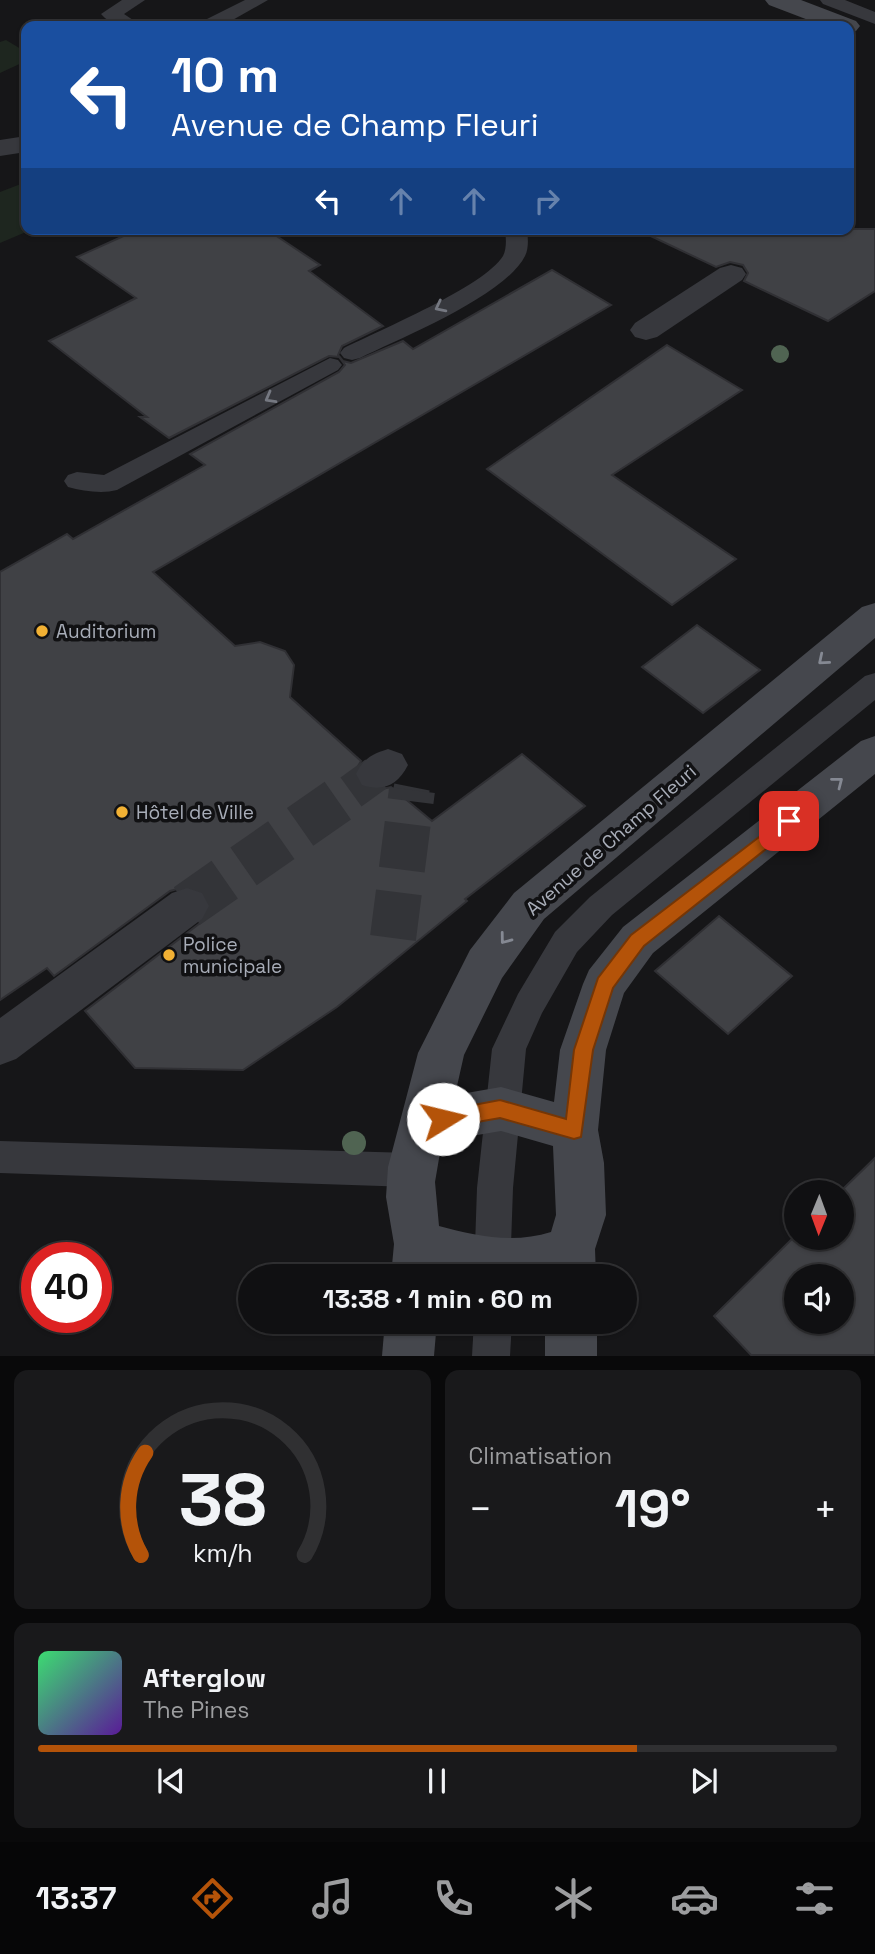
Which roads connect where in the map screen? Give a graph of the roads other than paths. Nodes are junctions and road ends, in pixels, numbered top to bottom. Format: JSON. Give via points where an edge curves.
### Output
{"nodes":[{"id":1,"x":136,"y":0,"type":"edge"},
{"id":2,"x":259,"y":0,"type":"edge"},
{"id":3,"x":778,"y":0,"type":"edge"},
{"id":4,"x":829,"y":0,"type":"edge"},
{"id":5,"x":875,"y":18,"type":"edge"},
{"id":6,"x":124,"y":21,"type":"edge"},
{"id":7,"x":218,"y":21,"type":"edge"},
{"id":8,"x":832,"y":21,"type":"edge"},
{"id":9,"x":854,"y":29,"type":"edge"},
{"id":10,"x":875,"y":37,"type":"edge"},
{"id":11,"x":21,"y":145,"type":"edge"},
{"id":12,"x":0,"y":148,"type":"edge"},
{"id":13,"x":516,"y":235,"type":"edge"},
{"id":14,"x":731,"y":274,"type":"dead end"},
{"id":15,"x":646,"y":330,"type":"dead end"},
{"id":16,"x":352,"y":352,"type":"dead end"},
{"id":17,"x":330,"y":365,"type":"dead end"},
{"id":18,"x":77,"y":481,"type":"dead end"},
{"id":19,"x":875,"y":617,"type":"edge"},
{"id":20,"x":875,"y":684,"type":"edge"},
{"id":21,"x":875,"y":752,"type":"edge"},
{"id":22,"x":187,"y":906,"type":"tunnel mouth"},
{"id":23,"x":0,"y":1044,"type":"edge"},
{"id":24,"x":500,"y":1109,"type":"junction"},
{"id":25,"x":425,"y":1122,"type":"junction"},
{"id":26,"x":574,"y":1130,"type":"junction"},
{"id":27,"x":0,"y":1157,"type":"edge"},
{"id":28,"x":411,"y":1170,"type":"junction"},
{"id":29,"x":417,"y":1260,"type":"edge"},
{"id":30,"x":571,"y":1262,"type":"edge"},
{"id":31,"x":479,"y":1264,"type":"edge"},
{"id":32,"x":492,"y":1264,"type":"edge"},
{"id":33,"x":519,"y":1264,"type":"edge"},
{"id":34,"x":410,"y":1334,"type":"edge"},
{"id":35,"x":492,"y":1334,"type":"edge"},
{"id":36,"x":571,"y":1334,"type":"edge"},
{"id":37,"x":408,"y":1356,"type":"edge"},
{"id":38,"x":491,"y":1356,"type":"edge"},
{"id":39,"x":571,"y":1356,"type":"edge"}],
"edges":[{"from":1,"to":6,"type":"lane","via":[[110,14]]},
{"from":2,"to":7,"type":"lane"},
{"from":3,"to":8,"type":"street"},
{"from":4,"to":5,"type":"lane"},
{"from":9,"to":10,"type":"street"},
{"from":11,"to":12,"type":"street"},
{"from":13,"to":16,"type":"lane","one_way":true,"via":[[515,255],[499,273]]},
{"from":14,"to":15,"type":"street"},
{"from":17,"to":18,"type":"lane","one_way":true,"via":[[108,484]]},
{"from":19,"to":25,"type":"street","name":"Avenue de Champ Fleuri","one_way":true,"via":[[529,906],[486,964],[441,1053]]},
{"from":20,"to":24,"type":"lane","via":[[601,906],[566,942],[509,1049]]},
{"from":26,"to":21,"type":"street","name":"Avenue de Champ Fleuri","one_way":true,"via":[[583,1050],[605,984],[638,940]]},
{"from":22,"to":23,"type":"street"},
{"from":24,"to":25,"type":"street"},
{"from":24,"to":26,"type":"street"},
{"from":24,"to":32,"type":"lane"},
{"from":25,"to":28,"type":"street","name":"Avenue de Champ Fleuri"},
{"from":26,"to":30,"type":"street","name":"Avenue de Champ Fleuri","via":[[581,1215]]},
{"from":27,"to":28,"type":"lane"},
{"from":28,"to":29,"type":"street","name":"Avenue de Champ Fleuri","via":[[410,1213]]},
{"from":29,"to":31,"type":"street","name":"Avenue de Champ Fleuri","via":[[457,1256]]},
{"from":30,"to":33,"type":"street","name":"Avenue de Champ Fleuri"},
{"from":34,"to":37,"type":"street"},
{"from":35,"to":38,"type":"lane"},
{"from":36,"to":39,"type":"street"}]}
